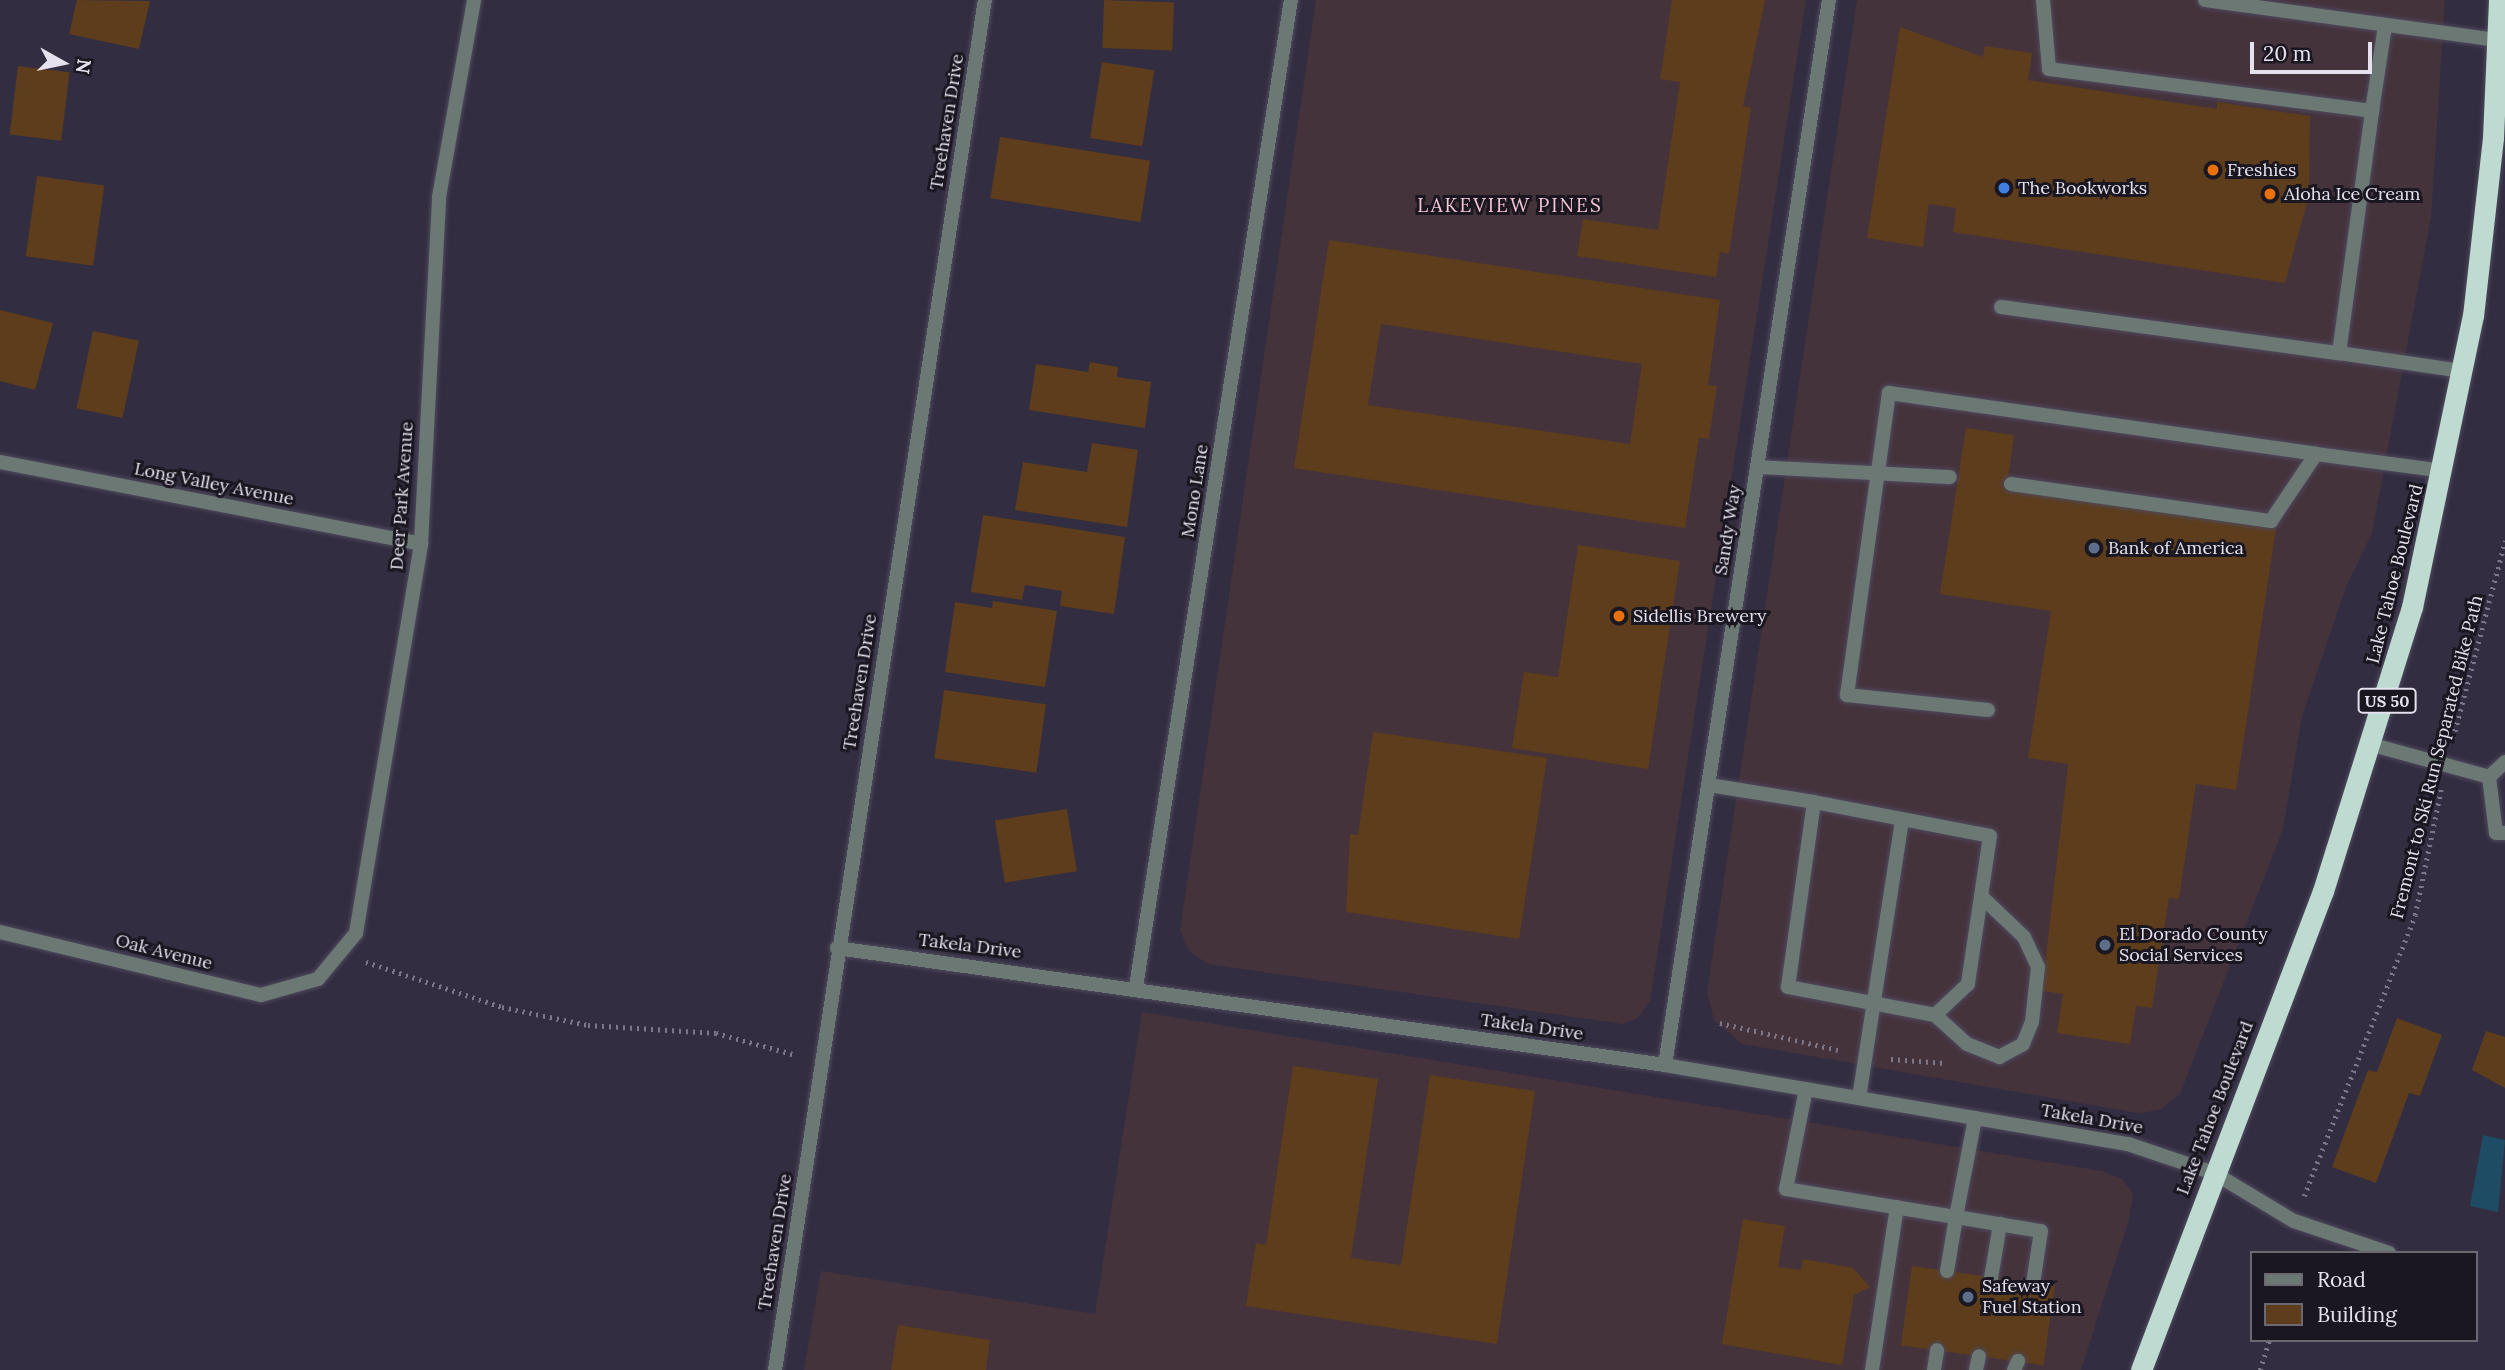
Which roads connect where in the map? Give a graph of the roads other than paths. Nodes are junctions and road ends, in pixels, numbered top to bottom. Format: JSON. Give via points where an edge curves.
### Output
{"nodes":[{"id":1,"x":474,"y":0,"type":"edge"},
{"id":2,"x":985,"y":0,"type":"edge"},
{"id":3,"x":1291,"y":0,"type":"edge"},
{"id":4,"x":1829,"y":0,"type":"edge"},
{"id":5,"x":2043,"y":0,"type":"edge"},
{"id":6,"x":2205,"y":0,"type":"edge"},
{"id":7,"x":2499,"y":0,"type":"edge"},
{"id":8,"x":2385,"y":26,"type":"junction"},
{"id":9,"x":2498,"y":40,"type":"junction"},
{"id":10,"x":2372,"y":111,"type":"junction"},
{"id":11,"x":2001,"y":307,"type":"dead end"},
{"id":12,"x":2339,"y":353,"type":"junction"},
{"id":13,"x":2463,"y":371,"type":"junction"},
{"id":14,"x":2316,"y":454,"type":"junction"},
{"id":15,"x":0,"y":462,"type":"edge"},
{"id":16,"x":1758,"y":467,"type":"junction"},
{"id":17,"x":2443,"y":471,"type":"junction"},
{"id":18,"x":1950,"y":477,"type":"dead end"},
{"id":19,"x":1874,"y":478,"type":"junction"},
{"id":20,"x":2011,"y":484,"type":"dead end"},
{"id":21,"x":421,"y":544,"type":"junction"},
{"id":22,"x":1988,"y":710,"type":"dead end"},
{"id":23,"x":2373,"y":745,"type":"junction"},
{"id":24,"x":2505,"y":762,"type":"edge"},
{"id":25,"x":2489,"y":777,"type":"junction"},
{"id":26,"x":1709,"y":785,"type":"junction"},
{"id":27,"x":1814,"y":802,"type":"junction"},
{"id":28,"x":1902,"y":820,"type":"junction"},
{"id":29,"x":2505,"y":832,"type":"edge"},
{"id":30,"x":1981,"y":896,"type":"junction"},
{"id":31,"x":0,"y":932,"type":"edge"},
{"id":32,"x":837,"y":948,"type":"junction"},
{"id":33,"x":318,"y":979,"type":"joint"},
{"id":34,"x":1136,"y":987,"type":"junction"},
{"id":35,"x":1874,"y":1006,"type":"junction"},
{"id":36,"x":1935,"y":1016,"type":"junction"},
{"id":37,"x":1665,"y":1065,"type":"junction"},
{"id":38,"x":1806,"y":1089,"type":"junction"},
{"id":39,"x":1859,"y":1098,"type":"junction"},
{"id":40,"x":1975,"y":1118,"type":"junction"},
{"id":41,"x":2214,"y":1173,"type":"junction"},
{"id":42,"x":1897,"y":1207,"type":"junction"},
{"id":43,"x":1956,"y":1217,"type":"junction"},
{"id":44,"x":2000,"y":1224,"type":"junction"},
{"id":45,"x":2383,"y":1251,"type":"edge"},
{"id":46,"x":1947,"y":1271,"type":"dead end"},
{"id":47,"x":1991,"y":1278,"type":"dead end"},
{"id":48,"x":2033,"y":1284,"type":"dead end"},
{"id":49,"x":1937,"y":1350,"type":"dead end"},
{"id":50,"x":775,"y":1370,"type":"edge"},
{"id":51,"x":1872,"y":1370,"type":"edge"},
{"id":52,"x":1934,"y":1370,"type":"edge"},
{"id":53,"x":2141,"y":1370,"type":"edge"}],
"edges":[{"from":1,"to":21,"type":"street","name":"Deer Park Avenue","via":[[439,197]]},
{"from":2,"to":32,"type":"street","name":"Treehaven Drive"},
{"from":3,"to":34,"type":"street","name":"Mono Lane"},
{"from":4,"to":16,"type":"street","name":"Sandy Way"},
{"from":5,"to":10,"type":"street","via":[[2049,69]]},
{"from":6,"to":8,"type":"street"},
{"from":7,"to":9,"type":"highway","name":"Lake Tahoe Boulevard","number":"US 50"},
{"from":8,"to":9,"type":"street"},
{"from":8,"to":10,"type":"street"},
{"from":9,"to":13,"type":"highway","name":"Lake Tahoe Boulevard","number":"US 50","via":[[2485,221]]},
{"from":10,"to":12,"type":"street"},
{"from":11,"to":12,"type":"street"},
{"from":12,"to":13,"type":"street"},
{"from":13,"to":17,"type":"highway","name":"Lake Tahoe Boulevard","number":"US 50"},
{"from":14,"to":17,"type":"street"},
{"from":14,"to":19,"type":"street","via":[[1889,393]]},
{"from":14,"to":20,"type":"street","via":[[2271,522]]},
{"from":15,"to":21,"type":"street","name":"Long Valley Avenue"},
{"from":16,"to":19,"type":"street"},
{"from":16,"to":26,"type":"street","name":"Sandy Way"},
{"from":17,"to":23,"type":"highway","name":"Lake Tahoe Boulevard","number":"US 50"},
{"from":18,"to":19,"type":"street"},
{"from":19,"to":22,"type":"street","via":[[1847,695]]},
{"from":21,"to":33,"type":"street","name":"Deer Park Avenue","via":[[356,933]]},
{"from":23,"to":25,"type":"street"},
{"from":23,"to":41,"type":"highway","name":"Lake Tahoe Boulevard","number":"US 50"},
{"from":24,"to":25,"type":"street"},
{"from":25,"to":29,"type":"street","via":[[2496,833]]},
{"from":26,"to":27,"type":"street"},
{"from":26,"to":37,"type":"street","name":"Sandy Way"},
{"from":27,"to":28,"type":"street"},
{"from":27,"to":35,"type":"street","via":[[1788,987]]},
{"from":28,"to":30,"type":"street","via":[[1990,836]]},
{"from":28,"to":35,"type":"street"},
{"from":30,"to":36,"type":"street","via":[[1968,984]]},
{"from":30,"to":36,"type":"street","via":[[2024,937],[2038,967],[2032,1022],[2023,1044],[1999,1057],[1966,1044]]},
{"from":31,"to":33,"type":"street","name":"Oak Avenue","via":[[261,995]]},
{"from":32,"to":34,"type":"street","name":"Takela Drive"},
{"from":32,"to":50,"type":"street","name":"Treehaven Drive"},
{"from":34,"to":37,"type":"street","name":"Takela Drive"},
{"from":35,"to":36,"type":"street"},
{"from":35,"to":39,"type":"street"},
{"from":37,"to":38,"type":"street","name":"Takela Drive"},
{"from":38,"to":39,"type":"street","name":"Takela Drive"},
{"from":38,"to":42,"type":"street","via":[[1786,1189]]},
{"from":39,"to":40,"type":"street","name":"Takela Drive"},
{"from":40,"to":41,"type":"street","name":"Takela Drive","via":[[2128,1144]]},
{"from":40,"to":43,"type":"street"},
{"from":41,"to":45,"type":"street","name":"Takela Drive","via":[[2294,1221]]},
{"from":41,"to":53,"type":"highway","name":"Lake Tahoe Boulevard","number":"US 50"},
{"from":42,"to":43,"type":"street"},
{"from":42,"to":51,"type":"street"},
{"from":43,"to":44,"type":"street"},
{"from":43,"to":46,"type":"street"},
{"from":44,"to":47,"type":"street"},
{"from":44,"to":48,"type":"street","via":[[2041,1231]]},
{"from":49,"to":52,"type":"street"}]}
